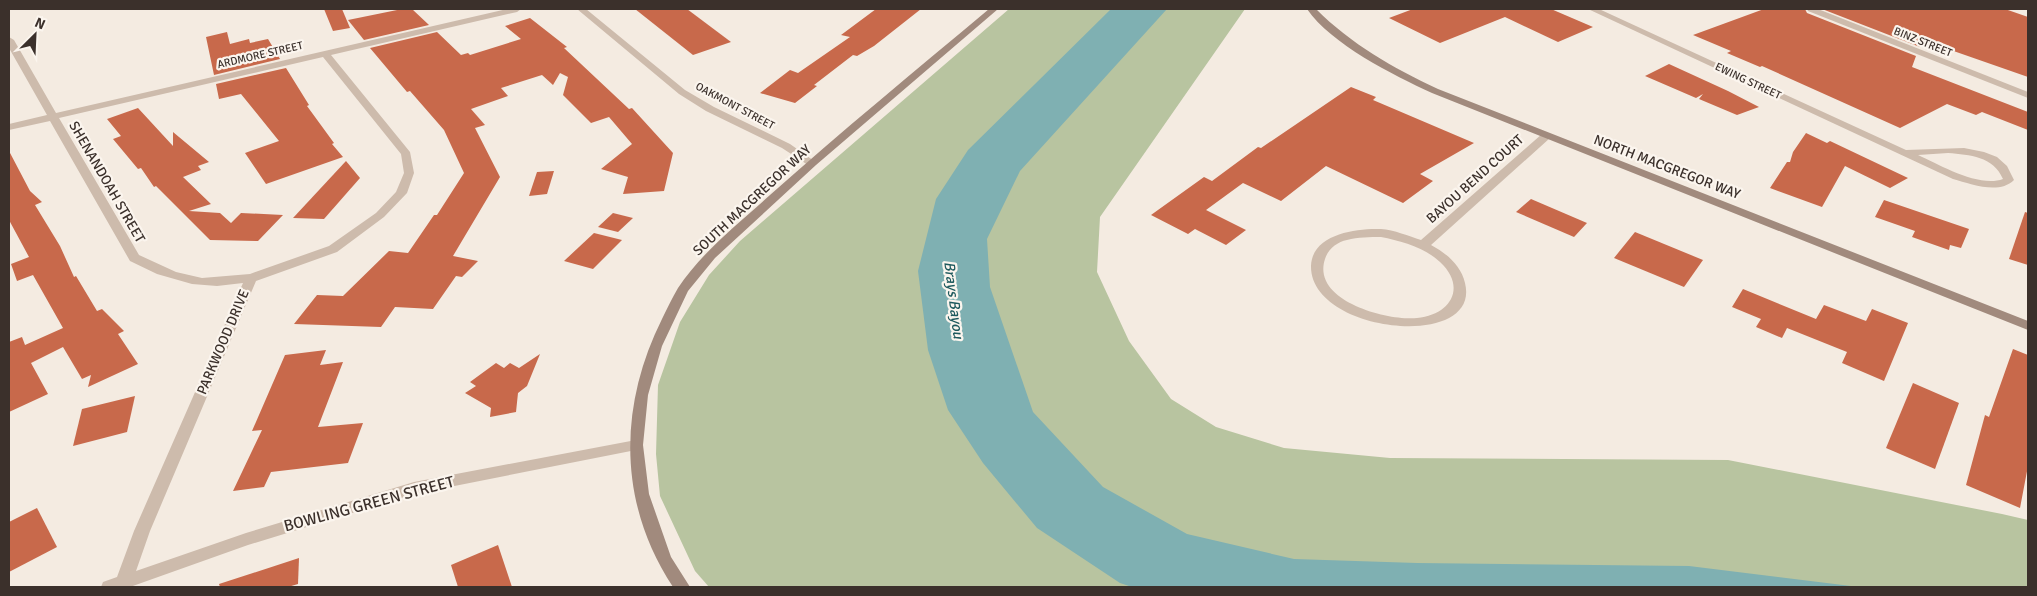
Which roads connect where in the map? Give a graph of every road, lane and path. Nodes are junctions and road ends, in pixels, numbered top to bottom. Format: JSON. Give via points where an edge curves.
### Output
{"nodes":[{"id":1,"x":517,"y":9,"type":"edge"},
{"id":2,"x":581,"y":9,"type":"edge"},
{"id":3,"x":994,"y":9,"type":"edge"},
{"id":4,"x":1311,"y":9,"type":"edge"},
{"id":5,"x":1592,"y":9,"type":"edge"},
{"id":6,"x":1810,"y":9,"type":"edge"},
{"id":7,"x":9,"y":40,"type":"edge"},
{"id":8,"x":324,"y":53,"type":"junction"},
{"id":9,"x":2028,"y":95,"type":"edge"},
{"id":10,"x":51,"y":117,"type":"junction"},
{"id":11,"x":9,"y":127,"type":"edge"},
{"id":12,"x":1546,"y":136,"type":"junction"},
{"id":13,"x":1905,"y":153,"type":"junction"},
{"id":14,"x":812,"y":163,"type":"junction"},
{"id":15,"x":1423,"y":245,"type":"junction"},
{"id":16,"x":251,"y":278,"type":"junction"},
{"id":17,"x":2028,"y":326,"type":"edge"},
{"id":18,"x":636,"y":445,"type":"junction"},
{"id":19,"x":118,"y":585,"type":"edge"},
{"id":20,"x":682,"y":587,"type":"edge"}],
"edges":[{"from":1,"to":8,"type":"street","name":"ARDMORE STREET"},
{"from":2,"to":14,"type":"street","name":"OAKMONT STREET","via":[[682,92]]},
{"from":3,"to":14,"type":"main road","name":"SOUTH MACGREGOR WAY"},
{"from":4,"to":12,"type":"main road","name":"NORTH MACGREGOR WAY","via":[[1356,47],[1411,80]]},
{"from":5,"to":13,"type":"street","name":"EWING STREET"},
{"from":6,"to":9,"type":"street","name":"BINZ STREET"},
{"from":7,"to":10,"type":"street","name":"SHENANDOAH STREET"},
{"from":8,"to":10,"type":"street","name":"ARDMORE STREET"},
{"from":8,"to":16,"type":"street","name":"PARKWOOD DRIVE","via":[[406,154],[409,173],[401,193],[380,215],[333,249]]},
{"from":10,"to":11,"type":"street","name":"ARDMORE STREET"},
{"from":10,"to":16,"type":"street","name":"SHENANDOAH STREET","via":[[134,258],[170,275],[210,283]]},
{"from":12,"to":15,"type":"street","name":"BAYOU BEND COURT"},
{"from":12,"to":17,"type":"main road","name":"NORTH MACGREGOR WAY"},
{"from":13,"to":13,"type":"street","name":"EWING STREET","via":[[1971,180],[1989,184],[2009,180],[2007,173],[1993,160],[1967,151],[1943,149]]},
{"from":14,"to":18,"type":"main road","name":"SOUTH MACGREGOR WAY","via":[[712,255],[683,290],[655,346],[641,395]]},
{"from":15,"to":15,"type":"street","via":[[1403,237],[1381,234],[1342,238],[1327,246],[1318,256],[1316,269],[1321,283],[1332,297],[1350,309],[1395,323],[1425,321],[1438,318],[1452,309],[1460,297],[1460,283],[1454,269]]},
{"from":16,"to":19,"type":"street","name":"PARKWOOD DRIVE"},
{"from":18,"to":19,"type":"street","name":"BOWLING GREEN STREET","via":[[405,491],[246,539]]},
{"from":18,"to":20,"type":"main road","name":"SOUTH MACGREGOR WAY","via":[[641,494],[664,560]]}]}
